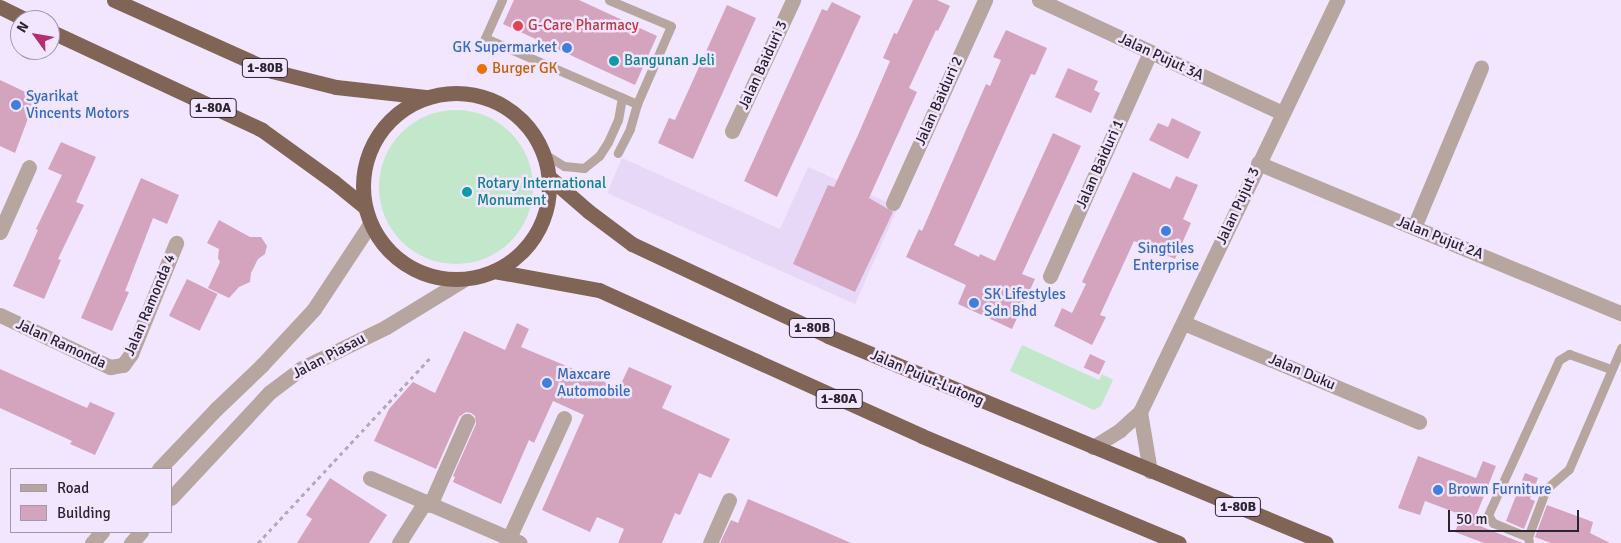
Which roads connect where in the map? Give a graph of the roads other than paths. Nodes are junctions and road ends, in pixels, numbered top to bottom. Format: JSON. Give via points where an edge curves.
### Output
{"nodes":[{"id":1,"x":114,"y":0,"type":"edge"},
{"id":2,"x":502,"y":0,"type":"edge"},
{"id":3,"x":610,"y":0,"type":"edge"},
{"id":4,"x":793,"y":0,"type":"edge"},
{"id":5,"x":985,"y":0,"type":"edge"},
{"id":6,"x":1039,"y":0,"type":"edge"},
{"id":7,"x":1337,"y":0,"type":"edge"},
{"id":8,"x":60,"y":36,"type":"edge"},
{"id":9,"x":1150,"y":52,"type":"junction"},
{"id":10,"x":1481,"y":68,"type":"dead end"},
{"id":11,"x":427,"y":97,"type":"junction"},
{"id":12,"x":622,"y":97,"type":"junction"},
{"id":13,"x":637,"y":104,"type":"junction"},
{"id":14,"x":1282,"y":112,"type":"junction"},
{"id":15,"x":732,"y":131,"type":"dead end"},
{"id":16,"x":543,"y":153,"type":"junction"},
{"id":17,"x":618,"y":153,"type":"dead end"},
{"id":18,"x":1258,"y":163,"type":"junction"},
{"id":19,"x":29,"y":167,"type":"dead end"},
{"id":20,"x":548,"y":177,"type":"junction"},
{"id":21,"x":893,"y":203,"type":"dead end"},
{"id":22,"x":364,"y":206,"type":"junction"},
{"id":23,"x":370,"y":224,"type":"junction"},
{"id":24,"x":1414,"y":227,"type":"junction"},
{"id":25,"x":0,"y":232,"type":"edge"},
{"id":26,"x":176,"y":244,"type":"dead end"},
{"id":27,"x":494,"y":271,"type":"junction"},
{"id":28,"x":1050,"y":276,"type":"dead end"},
{"id":29,"x":463,"y":280,"type":"junction"},
{"id":30,"x":1621,"y":313,"type":"edge"},
{"id":31,"x":0,"y":315,"type":"edge"},
{"id":32,"x":1184,"y":323,"type":"junction"},
{"id":33,"x":1621,"y":348,"type":"edge"},
{"id":34,"x":123,"y":365,"type":"joint"},
{"id":35,"x":1611,"y":369,"type":"junction"},
{"id":36,"x":1140,"y":412,"type":"junction"},
{"id":37,"x":564,"y":418,"type":"dead end"},
{"id":38,"x":467,"y":421,"type":"dead end"},
{"id":39,"x":1419,"y":422,"type":"dead end"},
{"id":40,"x":1093,"y":447,"type":"junction"},
{"id":41,"x":160,"y":468,"type":"edge"},
{"id":42,"x":1150,"y":471,"type":"junction"},
{"id":43,"x":370,"y":478,"type":"dead end"},
{"id":44,"x":172,"y":497,"type":"edge"},
{"id":45,"x":729,"y":500,"type":"dead end"},
{"id":46,"x":427,"y":503,"type":"junction"},
{"id":47,"x":101,"y":533,"type":"edge"},
{"id":48,"x":140,"y":533,"type":"edge"},
{"id":49,"x":1528,"y":540,"type":"edge"},
{"id":50,"x":514,"y":541,"type":"edge"},
{"id":51,"x":92,"y":543,"type":"edge"},
{"id":52,"x":131,"y":543,"type":"edge"},
{"id":53,"x":399,"y":543,"type":"edge"},
{"id":54,"x":710,"y":543,"type":"edge"},
{"id":55,"x":1180,"y":543,"type":"edge"},
{"id":56,"x":1326,"y":543,"type":"edge"}],
"edges":[{"from":1,"to":11,"type":"highway","number":"1-80B","via":[[272,71],[336,87]]},
{"from":2,"to":12,"type":"lane","via":[[485,38]]},
{"from":3,"to":13,"type":"lane","via":[[671,26]]},
{"from":4,"to":15,"type":"street","name":"Jalan Baiduri 3"},
{"from":5,"to":21,"type":"street","name":"Jalan Baiduri 2"},
{"from":6,"to":9,"type":"street","name":"Jalan Pujut 3A"},
{"from":7,"to":14,"type":"street","name":"Jalan Pujut 3"},
{"from":8,"to":22,"type":"highway","number":"1-80A","via":[[262,130]]},
{"from":9,"to":14,"type":"street","name":"Jalan Pujut 3A"},
{"from":9,"to":28,"type":"street","name":"Jalan Baiduri 1"},
{"from":10,"to":24,"type":"street"},
{"from":11,"to":16,"type":"highway","via":[[456,93],[484,97],[510,110],[530,130]]},
{"from":11,"to":22,"type":"highway","via":[[397,114],[374,139],[363,172]]},
{"from":12,"to":13,"type":"lane"},
{"from":12,"to":16,"type":"lane","via":[[618,120],[608,142],[599,156],[584,168],[564,166]]},
{"from":13,"to":17,"type":"lane"},
{"from":14,"to":18,"type":"street","name":"Jalan Pujut 3"},
{"from":16,"to":20,"type":"highway"},
{"from":18,"to":24,"type":"street","name":"Jalan Pujut 2A"},
{"from":18,"to":32,"type":"street","name":"Jalan Pujut 3"},
{"from":19,"to":25,"type":"street"},
{"from":20,"to":27,"type":"highway","via":[[547,205],[536,232],[518,255]]},
{"from":20,"to":40,"type":"highway","name":"Jalan Pujut-Lutong","number":"1-80B","via":[[632,244],[828,336]]},
{"from":22,"to":23,"type":"highway"},
{"from":23,"to":29,"type":"highway","via":[[392,255],[425,275]]},
{"from":23,"to":41,"type":"street","name":"Jalan Piasau","via":[[314,309]]},
{"from":24,"to":30,"type":"street","name":"Jalan Pujut 2A"},
{"from":26,"to":34,"type":"street","name":"Jalan Ramonda 4","via":[[131,354]]},
{"from":27,"to":29,"type":"highway"},
{"from":27,"to":55,"type":"highway","number":"1-80A","via":[[599,290],[922,436]]},
{"from":29,"to":44,"type":"street","name":"Jalan Piasau","via":[[386,327],[300,369],[270,392]]},
{"from":31,"to":34,"type":"street","name":"Jalan Ramonda","via":[[110,368]]},
{"from":32,"to":36,"type":"street","name":"Jalan Pujut 3"},
{"from":32,"to":39,"type":"street","name":"Jalan Duku"},
{"from":33,"to":35,"type":"lane"},
{"from":35,"to":49,"type":"lane","via":[[1569,469],[1546,489]]},
{"from":35,"to":49,"type":"lane","via":[[1569,354],[1559,360],[1488,515],[1493,523]]},
{"from":36,"to":40,"type":"street","name":"Jalan Pujut 3"},
{"from":36,"to":42,"type":"street"},
{"from":37,"to":50,"type":"street"},
{"from":38,"to":46,"type":"street"},
{"from":40,"to":42,"type":"highway","name":"Jalan Pujut-Lutong","number":"1-80B"},
{"from":42,"to":56,"type":"highway","name":"Jalan Pujut-Lutong","number":"1-80B"},
{"from":43,"to":46,"type":"street"},
{"from":45,"to":54,"type":"street"},
{"from":46,"to":50,"type":"street"},
{"from":46,"to":53,"type":"street"},
{"from":47,"to":51,"type":"street"},
{"from":48,"to":52,"type":"street"}]}
